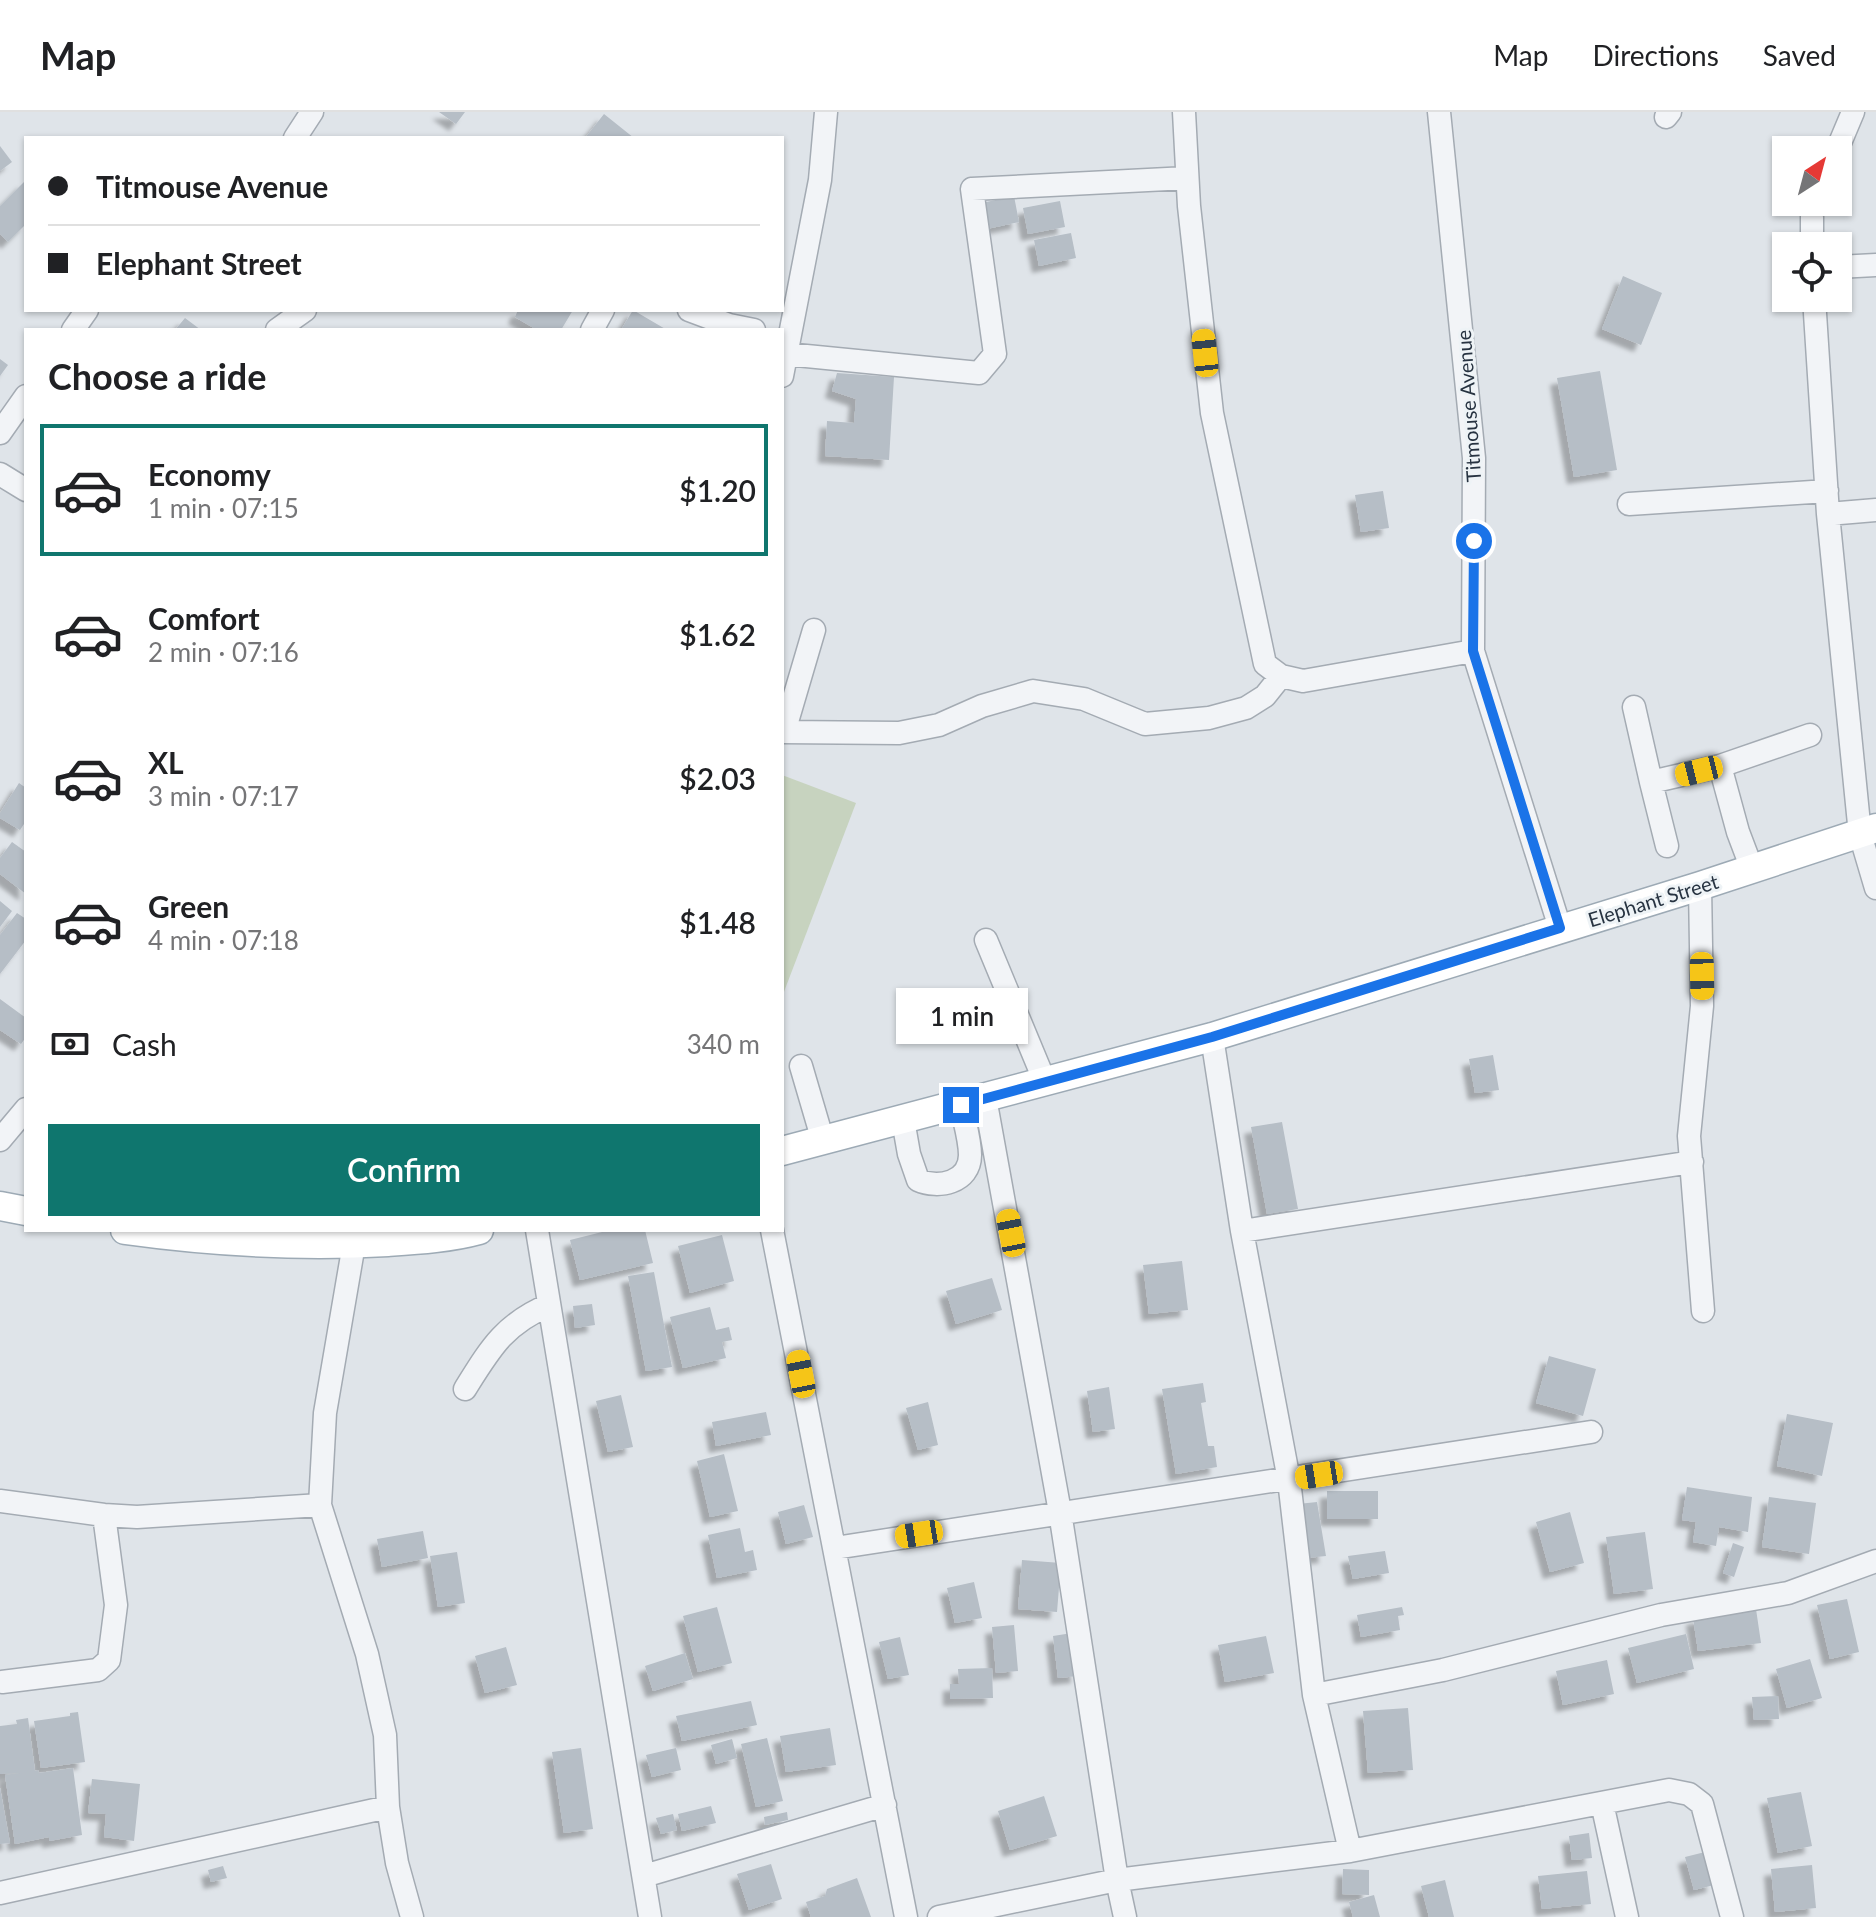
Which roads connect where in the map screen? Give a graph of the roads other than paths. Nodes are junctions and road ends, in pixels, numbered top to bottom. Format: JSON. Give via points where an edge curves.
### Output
{"nodes":[{"id":1,"x":312,"y":112,"type":"edge"},
{"id":2,"x":826,"y":112,"type":"edge"},
{"id":3,"x":1184,"y":112,"type":"edge"},
{"id":4,"x":1439,"y":112,"type":"edge"},
{"id":5,"x":1853,"y":112,"type":"edge"},
{"id":6,"x":296,"y":136,"type":"edge"},
{"id":7,"x":1843,"y":136,"type":"edge"},
{"id":8,"x":1187,"y":178,"type":"junction"},
{"id":9,"x":1876,"y":265,"type":"edge"},
{"id":10,"x":1852,"y":266,"type":"edge"},
{"id":11,"x":302,"y":312,"type":"edge"},
{"id":12,"x":694,"y":312,"type":"edge"},
{"id":13,"x":1815,"y":312,"type":"edge"},
{"id":14,"x":280,"y":328,"type":"edge"},
{"id":15,"x":744,"y":328,"type":"edge"},
{"id":16,"x":785,"y":351,"type":"edge"},
{"id":17,"x":24,"y":399,"type":"edge"},
{"id":18,"x":0,"y":433,"type":"edge"},
{"id":19,"x":0,"y":474,"type":"edge"},
{"id":20,"x":24,"y":489,"type":"edge"},
{"id":21,"x":1827,"y":491,"type":"junction"},
{"id":22,"x":1629,"y":504,"type":"dead end"},
{"id":23,"x":1876,"y":510,"type":"edge"},
{"id":24,"x":1828,"y":514,"type":"junction"},
{"id":25,"x":814,"y":630,"type":"dead end"},
{"id":26,"x":1473,"y":651,"type":"junction"},
{"id":27,"x":1281,"y":676,"type":"junction"},
{"id":28,"x":1634,"y":707,"type":"dead end"},
{"id":29,"x":784,"y":729,"type":"edge"},
{"id":30,"x":784,"y":732,"type":"edge"},
{"id":31,"x":1810,"y":735,"type":"dead end"},
{"id":32,"x":1720,"y":766,"type":"junction"},
{"id":33,"x":1651,"y":782,"type":"junction"},
{"id":34,"x":1868,"y":831,"type":"edge"},
{"id":35,"x":1667,"y":846,"type":"dead end"},
{"id":36,"x":1752,"y":869,"type":"junction"},
{"id":37,"x":1700,"y":886,"type":"junction"},
{"id":38,"x":1876,"y":888,"type":"edge"},
{"id":39,"x":1560,"y":928,"type":"junction"},
{"id":40,"x":986,"y":940,"type":"dead end"},
{"id":41,"x":1212,"y":1037,"type":"junction"},
{"id":42,"x":801,"y":1066,"type":"dead end"},
{"id":43,"x":1045,"y":1082,"type":"junction"},
{"id":44,"x":973,"y":1101,"type":"junction"},
{"id":45,"x":24,"y":1111,"type":"edge"},
{"id":46,"x":903,"y":1120,"type":"junction"},
{"id":47,"x":0,"y":1140,"type":"edge"},
{"id":48,"x":823,"y":1141,"type":"junction"},
{"id":49,"x":784,"y":1151,"type":"edge"},
{"id":50,"x":1692,"y":1162,"type":"junction"},
{"id":51,"x":0,"y":1206,"type":"edge"},
{"id":52,"x":24,"y":1211,"type":"edge"},
{"id":53,"x":1242,"y":1231,"type":"junction"},
{"id":54,"x":457,"y":1232,"type":"edge"},
{"id":55,"x":537,"y":1232,"type":"edge"},
{"id":56,"x":772,"y":1232,"type":"edge"},
{"id":57,"x":183,"y":1233,"type":"edge"},
{"id":58,"x":250,"y":1236,"type":"edge"},
{"id":59,"x":354,"y":1244,"type":"junction"},
{"id":60,"x":549,"y":1305,"type":"junction"},
{"id":61,"x":1703,"y":1311,"type":"dead end"},
{"id":62,"x":465,"y":1389,"type":"dead end"},
{"id":63,"x":1591,"y":1432,"type":"dead end"},
{"id":64,"x":1289,"y":1480,"type":"junction"},
{"id":65,"x":0,"y":1501,"type":"edge"},
{"id":66,"x":320,"y":1505,"type":"junction"},
{"id":67,"x":1060,"y":1512,"type":"junction"},
{"id":68,"x":104,"y":1515,"type":"junction"},
{"id":69,"x":835,"y":1548,"type":"junction"},
{"id":70,"x":1876,"y":1561,"type":"edge"},
{"id":71,"x":2,"y":1682,"type":"dead end"},
{"id":72,"x":1314,"y":1695,"type":"junction"},
{"id":73,"x":1602,"y":1803,"type":"junction"},
{"id":74,"x":885,"y":1805,"type":"junction"},
{"id":75,"x":388,"y":1807,"type":"junction"},
{"id":76,"x":1350,"y":1851,"type":"junction"},
{"id":77,"x":644,"y":1876,"type":"junction"},
{"id":78,"x":1117,"y":1880,"type":"junction"},
{"id":79,"x":0,"y":1893,"type":"edge"},
{"id":80,"x":412,"y":1917,"type":"edge"},
{"id":81,"x":650,"y":1917,"type":"edge"},
{"id":82,"x":906,"y":1917,"type":"edge"},
{"id":83,"x":939,"y":1917,"type":"edge"},
{"id":84,"x":1125,"y":1917,"type":"edge"},
{"id":85,"x":1627,"y":1917,"type":"edge"},
{"id":86,"x":1732,"y":1917,"type":"edge"}],
"edges":[{"from":1,"to":6,"type":"street"},
{"from":2,"to":16,"type":"street","via":[[820,180]]},
{"from":3,"to":8,"type":"street"},
{"from":4,"to":26,"type":"street","name":"Titmouse Avenue","via":[[1474,458]]},
{"from":5,"to":7,"type":"street"},
{"from":8,"to":16,"type":"street","via":[[972,189],[995,354],[979,373]]},
{"from":8,"to":27,"type":"street","via":[[1212,413],[1265,664]]},
{"from":9,"to":10,"type":"street"},
{"from":11,"to":14,"type":"street"},
{"from":12,"to":15,"type":"street"},
{"from":13,"to":21,"type":"street"},
{"from":17,"to":18,"type":"street"},
{"from":19,"to":20,"type":"street"},
{"from":21,"to":22,"type":"street"},
{"from":21,"to":24,"type":"street"},
{"from":23,"to":24,"type":"street"},
{"from":24,"to":34,"type":"street"},
{"from":25,"to":29,"type":"street"},
{"from":26,"to":27,"type":"street","via":[[1303,681]]},
{"from":26,"to":39,"type":"street","name":"Titmouse Avenue"},
{"from":27,"to":30,"type":"street","via":[[1246,708],[1209,718],[1145,724],[1084,699],[1033,691],[939,725],[899,733]]},
{"from":28,"to":33,"type":"street"},
{"from":31,"to":32,"type":"street"},
{"from":32,"to":33,"type":"street"},
{"from":32,"to":36,"type":"street"},
{"from":33,"to":35,"type":"street"},
{"from":34,"to":36,"type":"main road","name":"Elephant Street"},
{"from":34,"to":38,"type":"street"},
{"from":36,"to":37,"type":"main road","name":"Elephant Street"},
{"from":37,"to":39,"type":"main road","name":"Elephant Street"},
{"from":37,"to":50,"type":"street","via":[[1702,1006],[1689,1136]]},
{"from":39,"to":41,"type":"main road","name":"Elephant Street"},
{"from":40,"to":43,"type":"street"},
{"from":41,"to":43,"type":"main road","name":"Elephant Street"},
{"from":41,"to":53,"type":"street"},
{"from":42,"to":48,"type":"street"},
{"from":43,"to":44,"type":"main road","name":"Elephant Street"},
{"from":44,"to":46,"type":"main road","name":"Elephant Street"},
{"from":44,"to":46,"type":"street","via":[[967,1169],[952,1183],[930,1186],[918,1180]]},
{"from":44,"to":67,"type":"street"},
{"from":45,"to":47,"type":"street"},
{"from":46,"to":48,"type":"main road","name":"Elephant Street"},
{"from":48,"to":49,"type":"main road","name":"Elephant Street"},
{"from":50,"to":53,"type":"street"},
{"from":50,"to":61,"type":"street"},
{"from":51,"to":52,"type":"main road"},
{"from":53,"to":64,"type":"street"},
{"from":54,"to":59,"type":"main road"},
{"from":55,"to":60,"type":"street"},
{"from":56,"to":69,"type":"street"},
{"from":57,"to":58,"type":"main road"},
{"from":58,"to":59,"type":"main road"},
{"from":59,"to":66,"type":"street","via":[[325,1413]]},
{"from":60,"to":62,"type":"street","via":[[511,1326]]},
{"from":60,"to":77,"type":"street"},
{"from":63,"to":64,"type":"street"},
{"from":64,"to":67,"type":"street"},
{"from":64,"to":72,"type":"street"},
{"from":65,"to":68,"type":"street"},
{"from":66,"to":68,"type":"street","via":[[171,1517]]},
{"from":66,"to":75,"type":"street","via":[[367,1654],[385,1735]]},
{"from":67,"to":69,"type":"street"},
{"from":67,"to":78,"type":"street"},
{"from":68,"to":71,"type":"street","via":[[116,1605],[109,1660],[98,1670]]},
{"from":69,"to":74,"type":"street"},
{"from":70,"to":72,"type":"street","via":[[1788,1593],[1661,1615],[1443,1670]]},
{"from":72,"to":76,"type":"street"},
{"from":73,"to":76,"type":"street"},
{"from":73,"to":85,"type":"street"},
{"from":73,"to":86,"type":"street","via":[[1669,1790],[1689,1794],[1702,1804]]},
{"from":74,"to":77,"type":"street"},
{"from":74,"to":82,"type":"street"},
{"from":75,"to":79,"type":"street"},
{"from":75,"to":80,"type":"street"},
{"from":76,"to":78,"type":"street"},
{"from":77,"to":81,"type":"street"},
{"from":78,"to":83,"type":"street"},
{"from":78,"to":84,"type":"street"}]}
